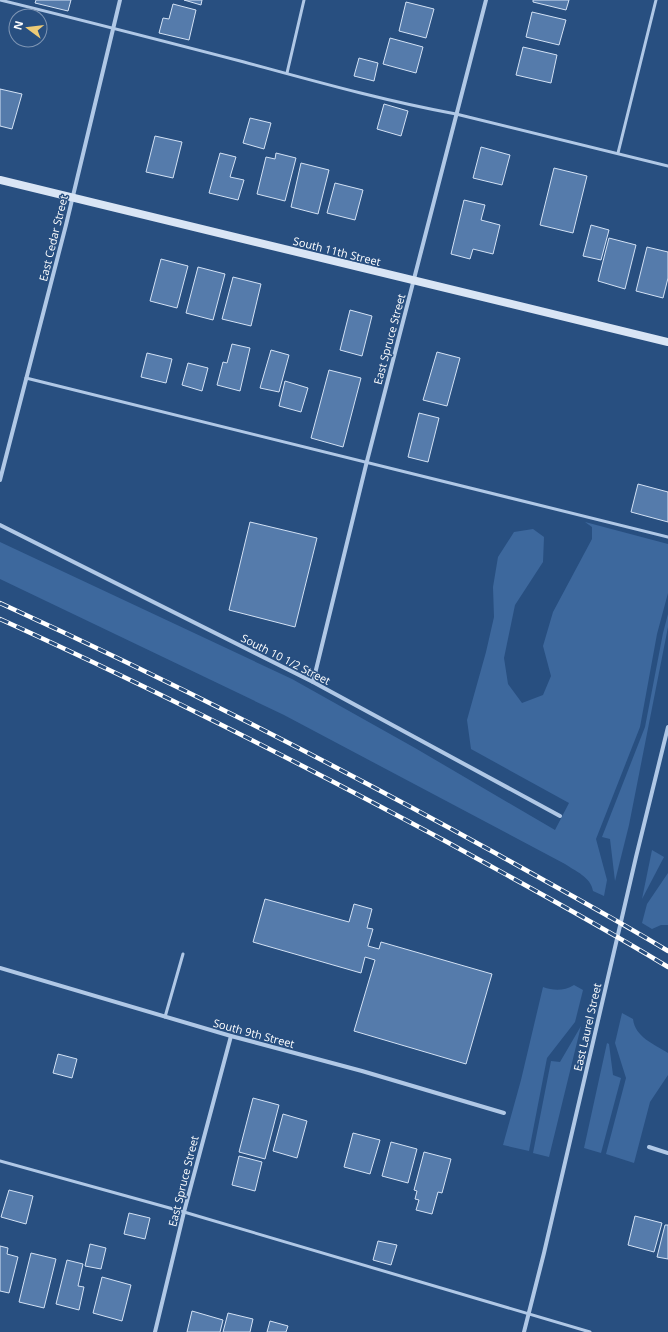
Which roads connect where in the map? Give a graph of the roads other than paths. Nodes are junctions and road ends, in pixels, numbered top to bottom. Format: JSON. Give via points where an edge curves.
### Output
{"nodes":[{"id":1,"x":0,"y":0,"type":"edge"},
{"id":2,"x":120,"y":0,"type":"edge"},
{"id":3,"x":304,"y":0,"type":"edge"},
{"id":4,"x":486,"y":0,"type":"edge"},
{"id":5,"x":656,"y":0,"type":"edge"},
{"id":6,"x":113,"y":28,"type":"junction"},
{"id":7,"x":287,"y":73,"type":"junction"},
{"id":8,"x":456,"y":114,"type":"junction"},
{"id":9,"x":618,"y":153,"type":"junction"},
{"id":10,"x":668,"y":166,"type":"edge"},
{"id":11,"x":0,"y":180,"type":"edge"},
{"id":12,"x":72,"y":198,"type":"junction"},
{"id":13,"x":414,"y":281,"type":"junction"},
{"id":14,"x":668,"y":342,"type":"edge"},
{"id":15,"x":26,"y":378,"type":"junction"},
{"id":16,"x":367,"y":461,"type":"junction"},
{"id":17,"x":0,"y":480,"type":"edge"},
{"id":18,"x":0,"y":525,"type":"edge"},
{"id":19,"x":668,"y":537,"type":"edge"},
{"id":20,"x":313,"y":682,"type":"junction"},
{"id":21,"x":668,"y":727,"type":"edge"},
{"id":22,"x":560,"y":816,"type":"dead end"},
{"id":23,"x":183,"y":954,"type":"dead end"},
{"id":24,"x":0,"y":968,"type":"edge"},
{"id":25,"x":165,"y":1017,"type":"junction"},
{"id":26,"x":231,"y":1036,"type":"junction"},
{"id":27,"x":504,"y":1113,"type":"dead end"},
{"id":28,"x":649,"y":1147,"type":"dead end"},
{"id":29,"x":668,"y":1153,"type":"edge"},
{"id":30,"x":0,"y":1161,"type":"edge"},
{"id":31,"x":184,"y":1212,"type":"junction"},
{"id":32,"x":529,"y":1314,"type":"junction"},
{"id":33,"x":155,"y":1332,"type":"edge"},
{"id":34,"x":524,"y":1332,"type":"edge"},
{"id":35,"x":590,"y":1332,"type":"edge"}],
"edges":[{"from":1,"to":6,"type":"lane"},
{"from":2,"to":6,"type":"street","name":"East Cedar Street"},
{"from":3,"to":7,"type":"lane"},
{"from":4,"to":8,"type":"street","name":"East Spruce Street"},
{"from":5,"to":9,"type":"lane"},
{"from":6,"to":7,"type":"lane"},
{"from":6,"to":12,"type":"street","name":"East Cedar Street"},
{"from":7,"to":8,"type":"lane"},
{"from":8,"to":9,"type":"lane"},
{"from":8,"to":13,"type":"street","name":"East Spruce Street"},
{"from":9,"to":10,"type":"lane"},
{"from":11,"to":12,"type":"street","name":"South 11th Street"},
{"from":12,"to":13,"type":"street","name":"South 11th Street"},
{"from":12,"to":15,"type":"street","name":"East Cedar Street"},
{"from":13,"to":14,"type":"street","name":"South 11th Street"},
{"from":13,"to":16,"type":"street","name":"East Spruce Street"},
{"from":15,"to":16,"type":"lane"},
{"from":15,"to":17,"type":"street","name":"East Cedar Street"},
{"from":16,"to":19,"type":"lane"},
{"from":16,"to":20,"type":"street","name":"East Spruce Street"},
{"from":18,"to":20,"type":"street","name":"South 10 1/2 Street"},
{"from":20,"to":22,"type":"street","name":"South 10 1/2 Street"},
{"from":21,"to":32,"type":"street","name":"East Laurel Street"},
{"from":23,"to":25,"type":"lane"},
{"from":24,"to":25,"type":"street","name":"South 9th Street"},
{"from":25,"to":26,"type":"street","name":"South 9th Street"},
{"from":26,"to":27,"type":"street","name":"South 9th Street"},
{"from":26,"to":31,"type":"street","name":"East Spruce Street"},
{"from":28,"to":29,"type":"street"},
{"from":30,"to":31,"type":"lane"},
{"from":31,"to":32,"type":"lane"},
{"from":31,"to":33,"type":"street","name":"East Spruce Street"},
{"from":32,"to":34,"type":"street","name":"East Laurel Street"},
{"from":32,"to":35,"type":"lane"}]}
